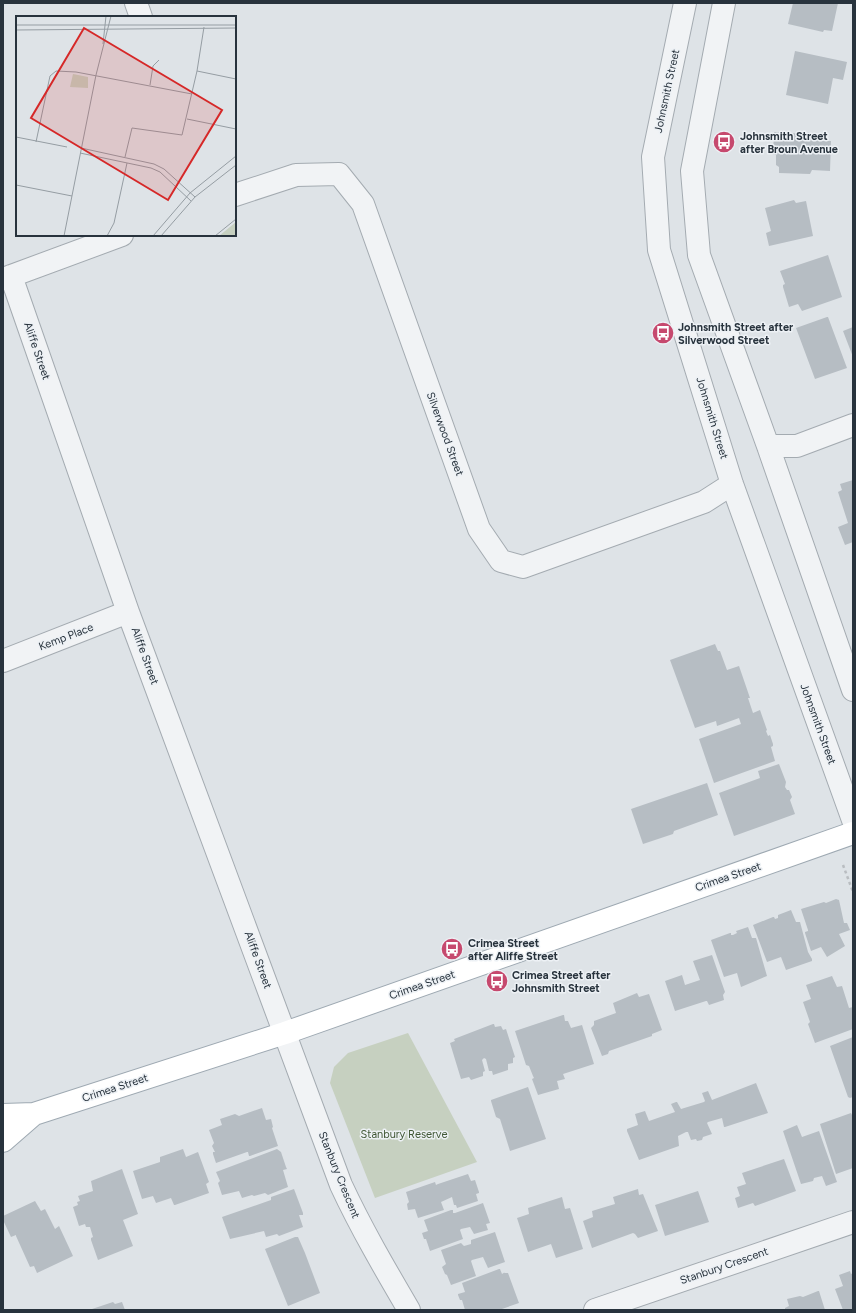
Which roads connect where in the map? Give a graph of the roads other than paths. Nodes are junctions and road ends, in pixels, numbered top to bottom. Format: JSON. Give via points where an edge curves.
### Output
{"nodes":[{"id":1,"x":136,"y":3,"type":"edge"},
{"id":2,"x":685,"y":3,"type":"edge"},
{"id":3,"x":724,"y":3,"type":"edge"},
{"id":4,"x":141,"y":16,"type":"edge"},
{"id":5,"x":236,"y":195,"type":"edge"},
{"id":6,"x":119,"y":236,"type":"edge"},
{"id":7,"x":7,"y":278,"type":"edge"},
{"id":8,"x":853,"y":425,"type":"edge"},
{"id":9,"x":768,"y":446,"type":"junction"},
{"id":10,"x":732,"y":484,"type":"junction"},
{"id":11,"x":128,"y":612,"type":"junction"},
{"id":12,"x":3,"y":661,"type":"edge"},
{"id":13,"x":853,"y":690,"type":"edge"},
{"id":14,"x":853,"y":820,"type":"edge"},
{"id":15,"x":853,"y":833,"type":"edge"},
{"id":16,"x":285,"y":1034,"type":"junction"},
{"id":17,"x":34,"y":1114,"type":"junction"},
{"id":18,"x":3,"y":1115,"type":"edge"},
{"id":19,"x":3,"y":1141,"type":"edge"},
{"id":20,"x":853,"y":1222,"type":"edge"},
{"id":21,"x":409,"y":1310,"type":"edge"},
{"id":22,"x":595,"y":1310,"type":"edge"}],
"edges":[{"from":1,"to":4,"type":"street"},
{"from":2,"to":10,"type":"street","name":"Johnsmith Street","via":[[653,157],[659,250]]},
{"from":3,"to":9,"type":"street","via":[[692,171],[699,255]]},
{"from":5,"to":10,"type":"street","name":"Silverwood Street","via":[[296,175],[338,174],[363,204],[479,529],[501,561],[523,567],[704,502]]},
{"from":6,"to":7,"type":"street"},
{"from":7,"to":11,"type":"street","name":"Aliffe Street"},
{"from":8,"to":9,"type":"street","via":[[797,446]]},
{"from":9,"to":13,"type":"street"},
{"from":10,"to":14,"type":"street","name":"Johnsmith Street"},
{"from":11,"to":12,"type":"street","name":"Kemp Place"},
{"from":11,"to":16,"type":"street","name":"Aliffe Street"},
{"from":15,"to":16,"type":"main road","name":"Crimea Street"},
{"from":16,"to":17,"type":"main road","name":"Crimea Street"},
{"from":16,"to":21,"type":"street","name":"Stanbury Crescent","via":[[341,1185],[359,1223]]},
{"from":17,"to":18,"type":"main road","name":"Crimea Street"},
{"from":17,"to":19,"type":"main road","name":"Crimea Street"},
{"from":20,"to":22,"type":"street","name":"Stanbury Crescent"}]}
